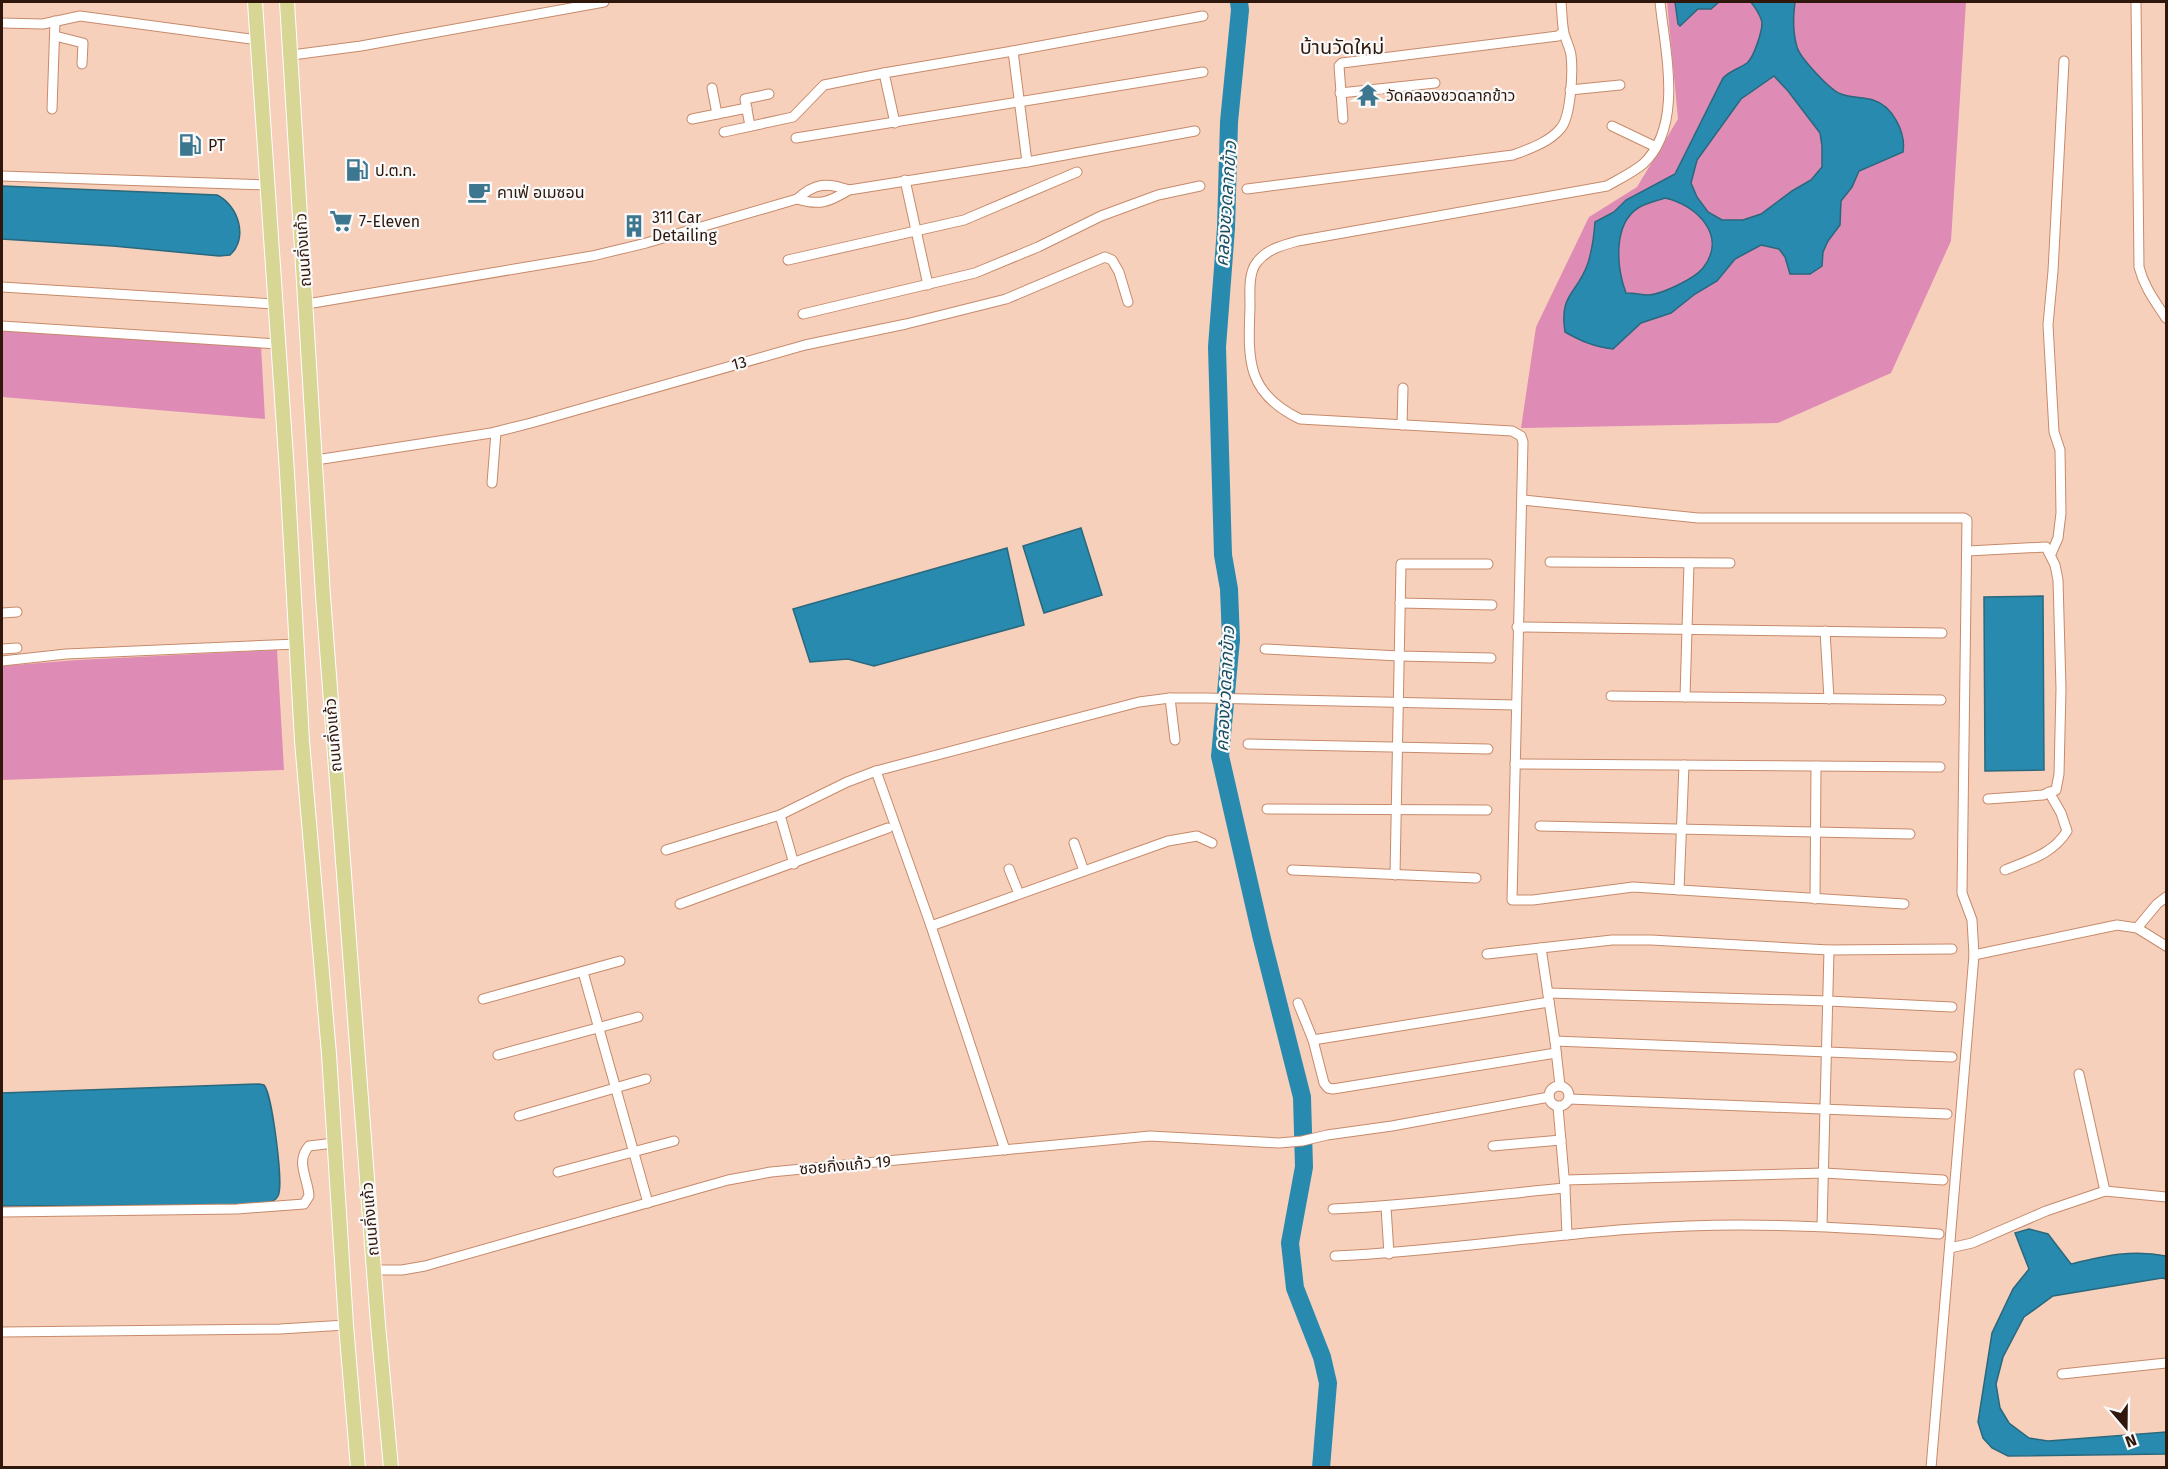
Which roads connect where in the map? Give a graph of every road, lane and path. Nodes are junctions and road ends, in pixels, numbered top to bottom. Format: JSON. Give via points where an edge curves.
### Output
{"nodes":[{"id":1,"x":255,"y":2,"type":"edge"},
{"id":2,"x":287,"y":2,"type":"edge"},
{"id":3,"x":604,"y":2,"type":"edge"},
{"id":4,"x":1561,"y":2,"type":"edge"},
{"id":5,"x":1660,"y":2,"type":"edge"},
{"id":6,"x":2136,"y":2,"type":"edge"},
{"id":7,"x":1203,"y":16,"type":"dead end"},
{"id":8,"x":55,"y":21,"type":"junction"},
{"id":9,"x":2,"y":23,"type":"edge"},
{"id":10,"x":1563,"y":32,"type":"junction"},
{"id":11,"x":55,"y":36,"type":"junction"},
{"id":12,"x":258,"y":40,"type":"junction"},
{"id":13,"x":1013,"y":51,"type":"junction"},
{"id":14,"x":292,"y":56,"type":"junction"},
{"id":15,"x":2064,"y":61,"type":"dead end"},
{"id":16,"x":82,"y":64,"type":"dead end"},
{"id":17,"x":1203,"y":72,"type":"dead end"},
{"id":18,"x":884,"y":73,"type":"junction"},
{"id":19,"x":1435,"y":83,"type":"dead end"},
{"id":20,"x":1620,"y":85,"type":"dead end"},
{"id":21,"x":712,"y":88,"type":"dead end"},
{"id":22,"x":1570,"y":90,"type":"junction"},
{"id":23,"x":769,"y":93,"type":"dead end"},
{"id":24,"x":1340,"y":93,"type":"junction"},
{"id":25,"x":1019,"y":103,"type":"junction"},
{"id":26,"x":747,"y":108,"type":"junction"},
{"id":27,"x":52,"y":109,"type":"dead end"},
{"id":28,"x":717,"y":114,"type":"junction"},
{"id":29,"x":692,"y":119,"type":"dead end"},
{"id":30,"x":1343,"y":119,"type":"dead end"},
{"id":31,"x":895,"y":123,"type":"junction"},
{"id":32,"x":750,"y":126,"type":"junction"},
{"id":33,"x":1612,"y":126,"type":"dead end"},
{"id":34,"x":1195,"y":131,"type":"dead end"},
{"id":35,"x":724,"y":132,"type":"dead end"},
{"id":36,"x":796,"y":138,"type":"dead end"},
{"id":37,"x":1656,"y":147,"type":"junction"},
{"id":38,"x":1027,"y":162,"type":"junction"},
{"id":39,"x":1077,"y":172,"type":"dead end"},
{"id":40,"x":2,"y":176,"type":"edge"},
{"id":41,"x":906,"y":180,"type":"junction"},
{"id":42,"x":267,"y":185,"type":"junction"},
{"id":43,"x":1200,"y":186,"type":"dead end"},
{"id":44,"x":1247,"y":189,"type":"dead end"},
{"id":45,"x":849,"y":190,"type":"junction"},
{"id":46,"x":797,"y":199,"type":"junction"},
{"id":47,"x":915,"y":232,"type":"junction"},
{"id":48,"x":789,"y":260,"type":"dead end"},
{"id":49,"x":928,"y":285,"type":"junction"},
{"id":50,"x":2,"y":287,"type":"edge"},
{"id":51,"x":1128,"y":302,"type":"dead end"},
{"id":52,"x":275,"y":304,"type":"junction"},
{"id":53,"x":307,"y":304,"type":"junction"},
{"id":54,"x":803,"y":314,"type":"dead end"},
{"id":55,"x":2166,"y":318,"type":"edge"},
{"id":56,"x":2,"y":326,"type":"edge"},
{"id":57,"x":278,"y":344,"type":"junction"},
{"id":58,"x":1403,"y":388,"type":"dead end"},
{"id":59,"x":1402,"y":425,"type":"junction"},
{"id":60,"x":496,"y":432,"type":"junction"},
{"id":61,"x":316,"y":460,"type":"junction"},
{"id":62,"x":492,"y":483,"type":"dead end"},
{"id":63,"x":1523,"y":500,"type":"junction"},
{"id":64,"x":1968,"y":551,"type":"junction"},
{"id":65,"x":2051,"y":554,"type":"junction"},
{"id":66,"x":1550,"y":562,"type":"dead end"},
{"id":67,"x":1689,"y":563,"type":"junction"},
{"id":68,"x":1730,"y":563,"type":"dead end"},
{"id":69,"x":1488,"y":564,"type":"dead end"},
{"id":70,"x":1400,"y":603,"type":"junction"},
{"id":71,"x":1492,"y":605,"type":"dead end"},
{"id":72,"x":17,"y":612,"type":"dead end"},
{"id":73,"x":2,"y":613,"type":"edge"},
{"id":74,"x":1517,"y":627,"type":"junction"},
{"id":75,"x":1687,"y":630,"type":"junction"},
{"id":76,"x":1825,"y":632,"type":"junction"},
{"id":77,"x":1942,"y":633,"type":"dead end"},
{"id":78,"x":297,"y":644,"type":"junction"},
{"id":79,"x":17,"y":648,"type":"dead end"},
{"id":80,"x":2,"y":649,"type":"edge"},
{"id":81,"x":1265,"y":650,"type":"dead end"},
{"id":82,"x":1399,"y":656,"type":"junction"},
{"id":83,"x":1491,"y":658,"type":"dead end"},
{"id":84,"x":2,"y":661,"type":"edge"},
{"id":85,"x":1611,"y":696,"type":"dead end"},
{"id":86,"x":1685,"y":697,"type":"junction"},
{"id":87,"x":1170,"y":698,"type":"junction"},
{"id":88,"x":1829,"y":699,"type":"junction"},
{"id":89,"x":1941,"y":700,"type":"dead end"},
{"id":90,"x":1398,"y":703,"type":"junction"},
{"id":91,"x":1516,"y":705,"type":"junction"},
{"id":92,"x":1175,"y":740,"type":"dead end"},
{"id":93,"x":1248,"y":744,"type":"dead end"},
{"id":94,"x":1397,"y":747,"type":"junction"},
{"id":95,"x":1488,"y":749,"type":"dead end"},
{"id":96,"x":1515,"y":764,"type":"junction"},
{"id":97,"x":1684,"y":765,"type":"junction"},
{"id":98,"x":1816,"y":766,"type":"junction"},
{"id":99,"x":1940,"y":767,"type":"dead end"},
{"id":100,"x":876,"y":771,"type":"junction"},
{"id":101,"x":2049,"y":792,"type":"junction"},
{"id":102,"x":1988,"y":799,"type":"dead end"},
{"id":103,"x":1267,"y":809,"type":"dead end"},
{"id":104,"x":1396,"y":810,"type":"junction"},
{"id":105,"x":1487,"y":810,"type":"dead end"},
{"id":106,"x":780,"y":815,"type":"junction"},
{"id":107,"x":1540,"y":826,"type":"dead end"},
{"id":108,"x":888,"y":828,"type":"dead end"},
{"id":109,"x":1681,"y":829,"type":"junction"},
{"id":110,"x":1816,"y":832,"type":"junction"},
{"id":111,"x":1910,"y":834,"type":"dead end"},
{"id":112,"x":1074,"y":843,"type":"dead end"},
{"id":113,"x":1212,"y":843,"type":"dead end"},
{"id":114,"x":666,"y":850,"type":"dead end"},
{"id":115,"x":794,"y":864,"type":"junction"},
{"id":116,"x":1010,"y":869,"type":"dead end"},
{"id":117,"x":1292,"y":870,"type":"dead end"},
{"id":118,"x":2005,"y":870,"type":"dead end"},
{"id":119,"x":1084,"y":871,"type":"junction"},
{"id":120,"x":1395,"y":874,"type":"junction"},
{"id":121,"x":1476,"y":878,"type":"dead end"},
{"id":122,"x":1679,"y":890,"type":"junction"},
{"id":123,"x":1019,"y":894,"type":"junction"},
{"id":124,"x":2166,"y":897,"type":"edge"},
{"id":125,"x":1815,"y":899,"type":"junction"},
{"id":126,"x":680,"y":904,"type":"dead end"},
{"id":127,"x":1904,"y":904,"type":"dead end"},
{"id":128,"x":932,"y":926,"type":"junction"},
{"id":129,"x":2137,"y":928,"type":"junction"},
{"id":130,"x":2166,"y":946,"type":"edge"},
{"id":131,"x":1541,"y":948,"type":"junction"},
{"id":132,"x":1952,"y":949,"type":"dead end"},
{"id":133,"x":1829,"y":950,"type":"junction"},
{"id":134,"x":1487,"y":954,"type":"dead end"},
{"id":135,"x":1974,"y":955,"type":"junction"},
{"id":136,"x":620,"y":961,"type":"dead end"},
{"id":137,"x":583,"y":972,"type":"junction"},
{"id":138,"x":1549,"y":998,"type":"junction"},
{"id":139,"x":483,"y":999,"type":"dead end"},
{"id":140,"x":1828,"y":1001,"type":"junction"},
{"id":141,"x":1298,"y":1003,"type":"dead end"},
{"id":142,"x":1952,"y":1007,"type":"dead end"},
{"id":143,"x":638,"y":1017,"type":"dead end"},
{"id":144,"x":598,"y":1027,"type":"junction"},
{"id":145,"x":1313,"y":1040,"type":"junction"},
{"id":146,"x":1556,"y":1041,"type":"junction"},
{"id":147,"x":1556,"y":1053,"type":"junction"},
{"id":148,"x":1825,"y":1053,"type":"junction"},
{"id":149,"x":498,"y":1055,"type":"dead end"},
{"id":150,"x":1952,"y":1057,"type":"dead end"},
{"id":151,"x":2079,"y":1074,"type":"dead end"},
{"id":152,"x":646,"y":1080,"type":"dead end"},
{"id":153,"x":1560,"y":1086,"type":"junction"},
{"id":154,"x":615,"y":1088,"type":"junction"},
{"id":155,"x":1549,"y":1097,"type":"junction"},
{"id":156,"x":1569,"y":1099,"type":"junction"},
{"id":157,"x":1558,"y":1107,"type":"junction"},
{"id":158,"x":1825,"y":1108,"type":"junction"},
{"id":159,"x":1947,"y":1114,"type":"dead end"},
{"id":160,"x":519,"y":1116,"type":"dead end"},
{"id":161,"x":1561,"y":1140,"type":"junction"},
{"id":162,"x":674,"y":1141,"type":"dead end"},
{"id":163,"x":334,"y":1143,"type":"junction"},
{"id":164,"x":1494,"y":1146,"type":"dead end"},
{"id":165,"x":1005,"y":1150,"type":"junction"},
{"id":166,"x":633,"y":1151,"type":"junction"},
{"id":167,"x":558,"y":1172,"type":"dead end"},
{"id":168,"x":1824,"y":1173,"type":"junction"},
{"id":169,"x":1943,"y":1180,"type":"dead end"},
{"id":170,"x":1565,"y":1184,"type":"junction"},
{"id":171,"x":2105,"y":1191,"type":"junction"},
{"id":172,"x":2166,"y":1197,"type":"edge"},
{"id":173,"x":648,"y":1203,"type":"junction"},
{"id":174,"x":1386,"y":1207,"type":"junction"},
{"id":175,"x":1333,"y":1209,"type":"dead end"},
{"id":176,"x":2,"y":1212,"type":"edge"},
{"id":177,"x":1822,"y":1226,"type":"junction"},
{"id":178,"x":1939,"y":1234,"type":"dead end"},
{"id":179,"x":1567,"y":1235,"type":"junction"},
{"id":180,"x":1950,"y":1248,"type":"junction"},
{"id":181,"x":1389,"y":1254,"type":"junction"},
{"id":182,"x":1335,"y":1256,"type":"dead end"},
{"id":183,"x":374,"y":1270,"type":"junction"},
{"id":184,"x":346,"y":1325,"type":"junction"},
{"id":185,"x":2,"y":1332,"type":"edge"},
{"id":186,"x":2166,"y":1363,"type":"edge"},
{"id":187,"x":2062,"y":1374,"type":"dead end"},
{"id":188,"x":358,"y":1467,"type":"edge"},
{"id":189,"x":391,"y":1467,"type":"edge"},
{"id":190,"x":1931,"y":1467,"type":"edge"}],
"edges":[{"from":1,"to":12,"type":"main road","name":"ถนนกิ่งแก้ว"},
{"from":2,"to":14,"type":"main road","name":"ถนนกิ่งแก้ว"},
{"from":3,"to":14,"type":"street"},
{"from":4,"to":10,"type":"street"},
{"from":5,"to":37,"type":"street","via":[[1670,101]]},
{"from":6,"to":55,"type":"street","via":[[2139,267],[2149,294]]},
{"from":7,"to":13,"type":"street"},
{"from":8,"to":9,"type":"street"},
{"from":8,"to":11,"type":"street"},
{"from":8,"to":12,"type":"street","via":[[80,16]]},
{"from":10,"to":22,"type":"street","via":[[1571,56]]},
{"from":10,"to":24,"type":"street","via":[[1558,36],[1342,63]]},
{"from":11,"to":16,"type":"street","via":[[82,43]]},
{"from":11,"to":27,"type":"street"},
{"from":12,"to":42,"type":"main road","name":"ถนนกิ่งแก้ว"},
{"from":13,"to":18,"type":"street"},
{"from":13,"to":25,"type":"street"},
{"from":14,"to":53,"type":"main road","name":"ถนนกิ่งแก้ว"},
{"from":15,"to":65,"type":"street","via":[[2048,325],[2054,432],[2061,450],[2060,522]]},
{"from":17,"to":25,"type":"street"},
{"from":18,"to":31,"type":"street"},
{"from":18,"to":32,"type":"street","via":[[824,85],[793,117]]},
{"from":19,"to":24,"type":"street"},
{"from":20,"to":22,"type":"street"},
{"from":21,"to":28,"type":"street"},
{"from":22,"to":44,"type":"street","via":[[1562,128],[1537,146],[1513,155]]},
{"from":23,"to":26,"type":"street","via":[[745,99]]},
{"from":24,"to":30,"type":"street"},
{"from":25,"to":31,"type":"street"},
{"from":25,"to":38,"type":"street"},
{"from":26,"to":28,"type":"street"},
{"from":26,"to":32,"type":"street"},
{"from":28,"to":29,"type":"street"},
{"from":31,"to":36,"type":"street"},
{"from":32,"to":35,"type":"street"},
{"from":33,"to":37,"type":"street"},
{"from":34,"to":38,"type":"street"},
{"from":37,"to":59,"type":"street","via":[[1644,163],[1607,186],[1298,241],[1259,259],[1252,276],[1248,352],[1264,393],[1300,419]]},
{"from":38,"to":41,"type":"street"},
{"from":39,"to":47,"type":"street","via":[[964,220]]},
{"from":40,"to":42,"type":"street"},
{"from":41,"to":45,"type":"street"},
{"from":41,"to":47,"type":"street"},
{"from":42,"to":52,"type":"main road","name":"ถนนกิ่งแก้ว"},
{"from":43,"to":49,"type":"street","via":[[1158,195],[1101,216],[997,265]]},
{"from":45,"to":46,"type":"street","via":[[814,204]]},
{"from":45,"to":46,"type":"street","via":[[832,184],[820,186],[808,189]]},
{"from":46,"to":53,"type":"street","via":[[592,256]]},
{"from":47,"to":48,"type":"street"},
{"from":47,"to":49,"type":"street"},
{"from":49,"to":54,"type":"street"},
{"from":50,"to":52,"type":"street"},
{"from":51,"to":60,"type":"street","name":"13","via":[[1119,272],[1112,260],[1105,257],[1006,299],[806,345]]},
{"from":52,"to":57,"type":"main road","name":"ถนนกิ่งแก้ว"},
{"from":53,"to":61,"type":"main road","name":"ถนนกิ่งแก้ว"},
{"from":56,"to":57,"type":"street"},
{"from":57,"to":78,"type":"main road","name":"ถนนกิ่งแก้ว"},
{"from":58,"to":59,"type":"street"},
{"from":59,"to":63,"type":"street","via":[[1512,430],[1523,442]]},
{"from":60,"to":61,"type":"street","name":"13"},
{"from":60,"to":62,"type":"street"},
{"from":61,"to":183,"type":"main road","name":"ถนนกิ่งแก้ว","via":[[322,596]]},
{"from":63,"to":64,"type":"street","via":[[1698,518],[1964,518],[1968,524]]},
{"from":63,"to":74,"type":"street"},
{"from":64,"to":65,"type":"street","via":[[2046,547]]},
{"from":64,"to":135,"type":"street","via":[[1962,893],[1972,920]]},
{"from":65,"to":101,"type":"street","via":[[2058,580],[2061,689],[2060,774],[2056,790]]},
{"from":66,"to":67,"type":"street"},
{"from":67,"to":68,"type":"street"},
{"from":67,"to":75,"type":"street"},
{"from":69,"to":70,"type":"street","via":[[1401,564]]},
{"from":70,"to":71,"type":"street"},
{"from":70,"to":82,"type":"street"},
{"from":72,"to":73,"type":"street"},
{"from":74,"to":75,"type":"street"},
{"from":74,"to":91,"type":"street"},
{"from":75,"to":76,"type":"street"},
{"from":75,"to":86,"type":"street"},
{"from":76,"to":77,"type":"street"},
{"from":76,"to":88,"type":"street"},
{"from":78,"to":84,"type":"street","via":[[66,654]]},
{"from":78,"to":163,"type":"main road","name":"ถนนกิ่งแก้ว"},
{"from":79,"to":80,"type":"street"},
{"from":81,"to":82,"type":"street"},
{"from":82,"to":83,"type":"street"},
{"from":82,"to":90,"type":"street"},
{"from":85,"to":86,"type":"street"},
{"from":86,"to":88,"type":"street"},
{"from":87,"to":90,"type":"street"},
{"from":87,"to":92,"type":"street"},
{"from":87,"to":100,"type":"street","via":[[1138,702]]},
{"from":88,"to":89,"type":"street"},
{"from":90,"to":91,"type":"street"},
{"from":90,"to":94,"type":"street"},
{"from":91,"to":96,"type":"street"},
{"from":93,"to":94,"type":"street"},
{"from":94,"to":95,"type":"street"},
{"from":94,"to":104,"type":"street"},
{"from":96,"to":97,"type":"street"},
{"from":96,"to":122,"type":"street","via":[[1512,900],[1633,886]]},
{"from":97,"to":98,"type":"street"},
{"from":97,"to":109,"type":"street"},
{"from":98,"to":99,"type":"street"},
{"from":98,"to":110,"type":"street"},
{"from":100,"to":106,"type":"street"},
{"from":100,"to":128,"type":"street"},
{"from":101,"to":102,"type":"street"},
{"from":101,"to":118,"type":"street","via":[[2067,831],[2060,843],[2043,855]]},
{"from":103,"to":104,"type":"street"},
{"from":104,"to":105,"type":"street"},
{"from":104,"to":120,"type":"street"},
{"from":106,"to":114,"type":"street"},
{"from":106,"to":115,"type":"street"},
{"from":107,"to":109,"type":"street"},
{"from":108,"to":115,"type":"street"},
{"from":109,"to":110,"type":"street"},
{"from":109,"to":122,"type":"street"},
{"from":110,"to":111,"type":"street"},
{"from":110,"to":125,"type":"street"},
{"from":112,"to":119,"type":"street"},
{"from":113,"to":119,"type":"street","via":[[1190,836]]},
{"from":115,"to":126,"type":"street"},
{"from":116,"to":123,"type":"street"},
{"from":117,"to":120,"type":"street"},
{"from":119,"to":123,"type":"street"},
{"from":120,"to":121,"type":"street"},
{"from":122,"to":125,"type":"street"},
{"from":123,"to":128,"type":"street"},
{"from":124,"to":129,"type":"street"},
{"from":125,"to":127,"type":"street"},
{"from":128,"to":165,"type":"street"},
{"from":129,"to":130,"type":"street"},
{"from":129,"to":135,"type":"street","via":[[2117,925]]},
{"from":131,"to":133,"type":"street","via":[[1651,940]]},
{"from":131,"to":134,"type":"street"},
{"from":131,"to":138,"type":"street"},
{"from":132,"to":133,"type":"street"},
{"from":133,"to":140,"type":"street"},
{"from":135,"to":180,"type":"street"},
{"from":136,"to":137,"type":"street"},
{"from":137,"to":139,"type":"street"},
{"from":137,"to":144,"type":"street"},
{"from":138,"to":140,"type":"street"},
{"from":138,"to":145,"type":"street"},
{"from":138,"to":146,"type":"street"},
{"from":140,"to":142,"type":"street"},
{"from":140,"to":148,"type":"street"},
{"from":141,"to":145,"type":"street"},
{"from":143,"to":144,"type":"street"},
{"from":144,"to":149,"type":"street"},
{"from":144,"to":154,"type":"street"},
{"from":145,"to":147,"type":"street","via":[[1324,1083],[1333,1089]]},
{"from":146,"to":147,"type":"street"},
{"from":146,"to":148,"type":"street"},
{"from":147,"to":153,"type":"street"},
{"from":148,"to":150,"type":"street"},
{"from":148,"to":158,"type":"street"},
{"from":151,"to":171,"type":"street"},
{"from":152,"to":154,"type":"street"},
{"from":153,"to":155,"type":"street","via":[[1553,1088]]},
{"from":153,"to":156,"type":"street","via":[[1566,1089]]},
{"from":154,"to":160,"type":"street"},
{"from":154,"to":166,"type":"street"},
{"from":155,"to":157,"type":"street","via":[[1551,1104]]},
{"from":155,"to":165,"type":"street","name":"ซอยกิ่งแก้ว 19","via":[[1302,1141],[1150,1136]]},
{"from":156,"to":157,"type":"street"},
{"from":156,"to":158,"type":"street"},
{"from":157,"to":161,"type":"street"},
{"from":158,"to":159,"type":"street"},
{"from":158,"to":168,"type":"street"},
{"from":161,"to":164,"type":"street"},
{"from":161,"to":170,"type":"street"},
{"from":162,"to":166,"type":"street"},
{"from":163,"to":176,"type":"street","via":[[309,1146],[303,1153],[302,1168],[309,1196],[304,1204],[237,1209]]},
{"from":163,"to":184,"type":"main road","name":"ถนนกิ่งแก้ว"},
{"from":165,"to":173,"type":"street","name":"ซอยกิ่งแก้ว 19","via":[[771,1172]]},
{"from":166,"to":167,"type":"street"},
{"from":166,"to":173,"type":"street"},
{"from":168,"to":169,"type":"street"},
{"from":168,"to":170,"type":"street"},
{"from":168,"to":177,"type":"street"},
{"from":170,"to":174,"type":"street"},
{"from":170,"to":179,"type":"street"},
{"from":171,"to":172,"type":"street"},
{"from":171,"to":180,"type":"street"},
{"from":173,"to":183,"type":"street","name":"ซอยกิ่งแก้ว 19","via":[[425,1266]]},
{"from":174,"to":175,"type":"street"},
{"from":174,"to":181,"type":"street"},
{"from":177,"to":178,"type":"street"},
{"from":177,"to":179,"type":"street","via":[[1688,1226]]},
{"from":179,"to":181,"type":"street"},
{"from":180,"to":190,"type":"street"},
{"from":181,"to":182,"type":"street"},
{"from":183,"to":189,"type":"main road","name":"ถนนกิ่งแก้ว"},
{"from":184,"to":185,"type":"street"},
{"from":184,"to":188,"type":"main road","name":"ถนนกิ่งแก้ว"},
{"from":186,"to":187,"type":"street"}]}
